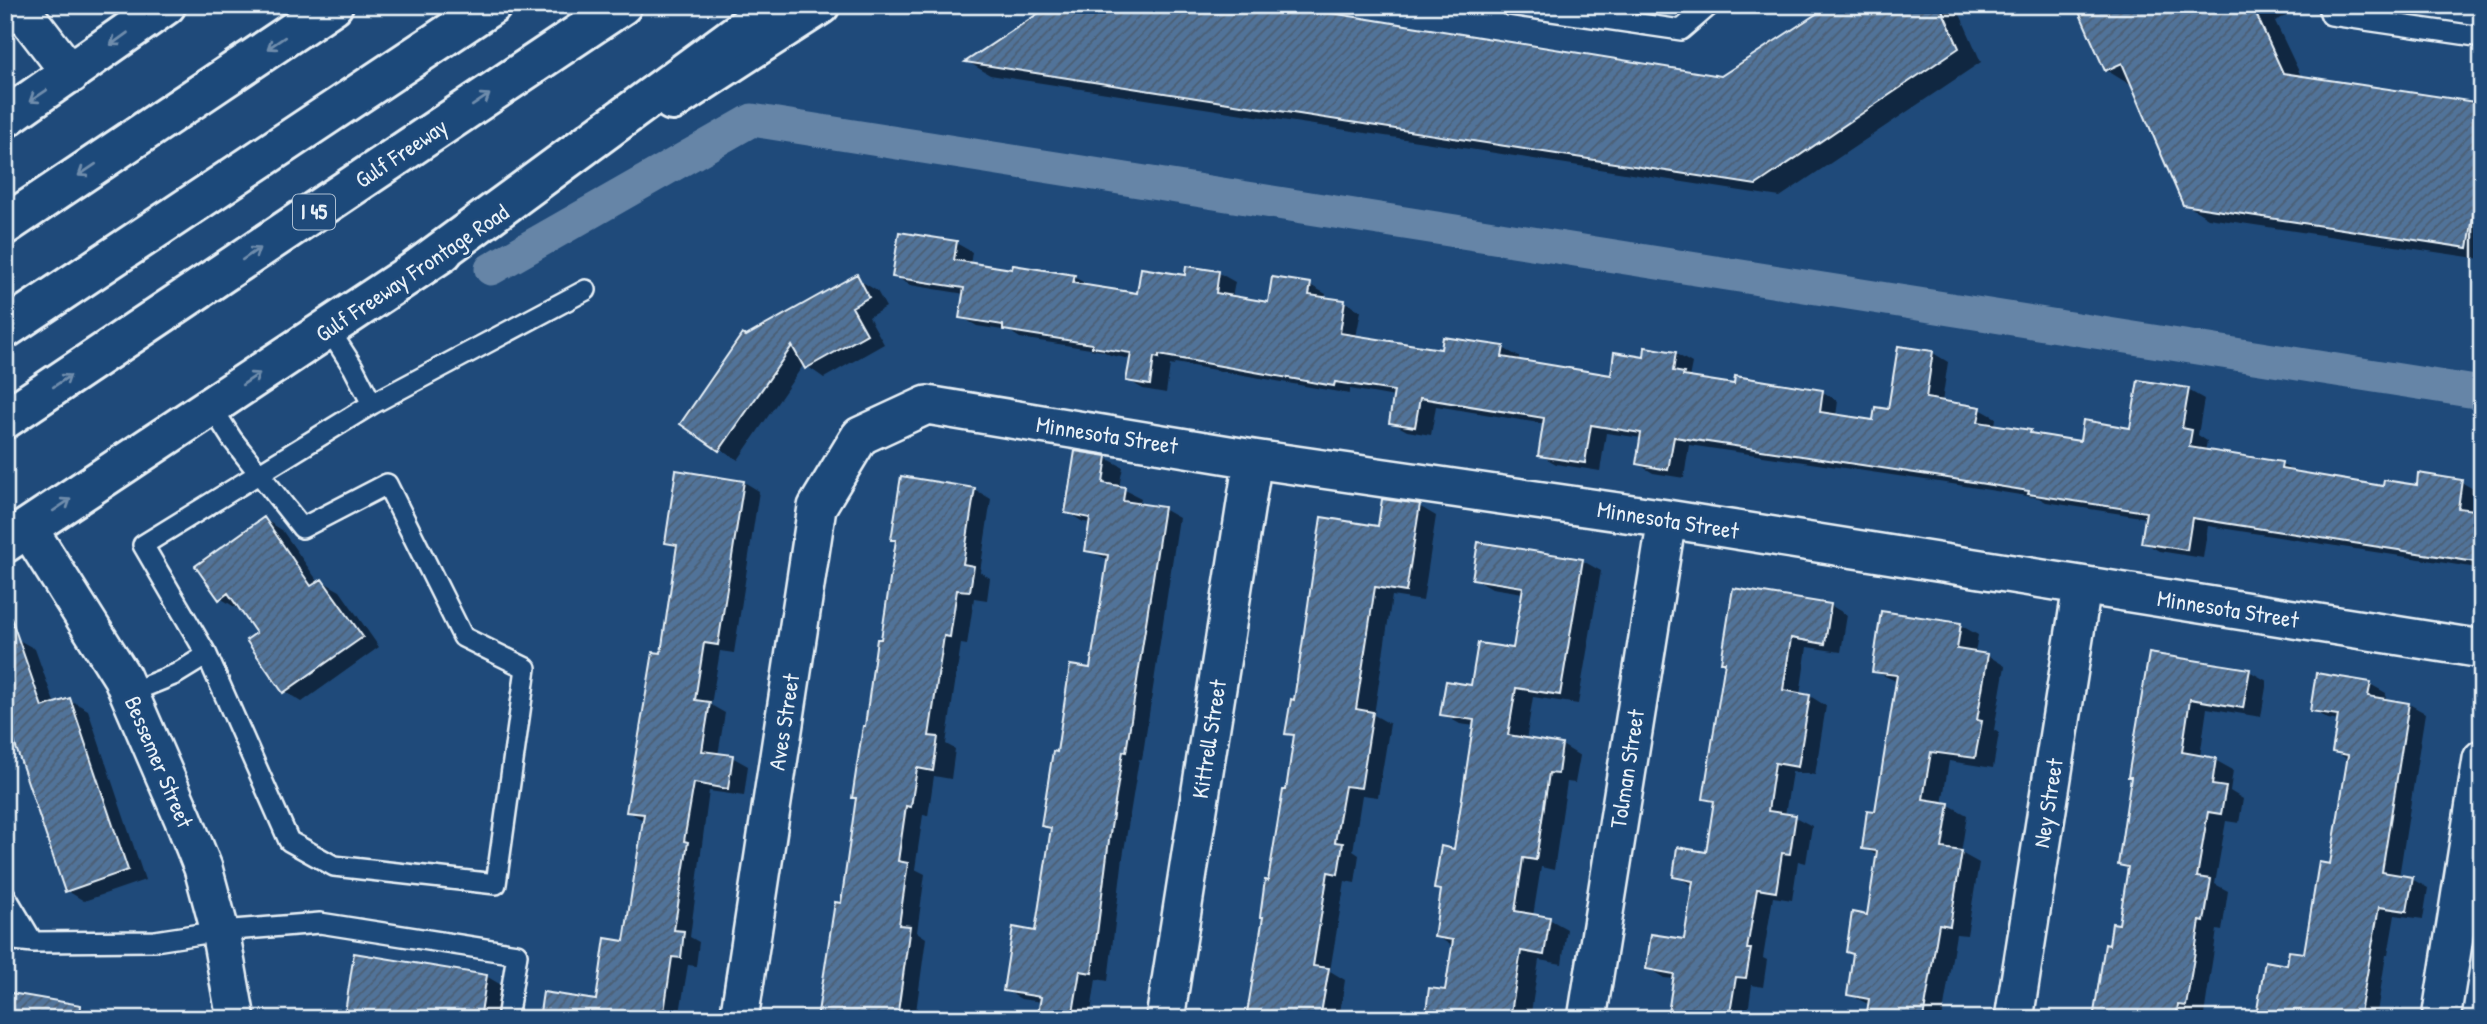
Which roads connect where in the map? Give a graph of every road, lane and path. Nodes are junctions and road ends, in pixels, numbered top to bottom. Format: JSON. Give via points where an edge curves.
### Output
{"nodes":[{"id":1,"x":18,"y":5,"type":"edge"},
{"id":2,"x":166,"y":5,"type":"edge"},
{"id":3,"x":333,"y":5,"type":"edge"},
{"id":4,"x":492,"y":5,"type":"edge"},
{"id":5,"x":622,"y":5,"type":"edge"},
{"id":6,"x":776,"y":5,"type":"edge"},
{"id":7,"x":820,"y":5,"type":"edge"},
{"id":8,"x":1510,"y":5,"type":"edge"},
{"id":9,"x":1710,"y":5,"type":"edge"},
{"id":10,"x":2327,"y":5,"type":"edge"},
{"id":11,"x":2482,"y":37,"type":"edge"},
{"id":12,"x":71,"y":74,"type":"junction"},
{"id":13,"x":5,"y":118,"type":"edge"},
{"id":14,"x":5,"y":225,"type":"edge"},
{"id":15,"x":417,"y":269,"type":"junction"},
{"id":16,"x":586,"y":290,"type":"dead end"},
{"id":17,"x":328,"y":328,"type":"junction"},
{"id":18,"x":5,"y":329,"type":"edge"},
{"id":19,"x":372,"y":404,"type":"junction"},
{"id":20,"x":211,"y":406,"type":"junction"},
{"id":21,"x":5,"y":419,"type":"edge"},
{"id":22,"x":860,"y":436,"type":"joint"},
{"id":23,"x":1253,"y":459,"type":"junction"},
{"id":24,"x":260,"y":475,"type":"junction"},
{"id":25,"x":1667,"y":519,"type":"junction"},
{"id":26,"x":16,"y":536,"type":"edge"},
{"id":27,"x":2082,"y":587,"type":"junction"},
{"id":28,"x":2482,"y":649,"type":"edge"},
{"id":29,"x":206,"y":654,"type":"junction"},
{"id":30,"x":129,"y":693,"type":"junction"},
{"id":31,"x":2482,"y":759,"type":"edge"},
{"id":32,"x":5,"y":895,"type":"edge"},
{"id":33,"x":220,"y":931,"type":"junction"},
{"id":34,"x":5,"y":939,"type":"edge"},
{"id":35,"x":33,"y":942,"type":"junction"},
{"id":36,"x":236,"y":1019,"type":"edge"},
{"id":37,"x":507,"y":1019,"type":"edge"},
{"id":38,"x":739,"y":1019,"type":"edge"},
{"id":39,"x":1165,"y":1019,"type":"edge"},
{"id":40,"x":1587,"y":1019,"type":"edge"},
{"id":41,"x":2014,"y":1019,"type":"edge"},
{"id":42,"x":2441,"y":1019,"type":"edge"}],
"edges":[{"from":1,"to":12,"type":"street"},
{"from":2,"to":12,"type":"main road","one_way":true},
{"from":3,"to":14,"type":"main road","one_way":true},
{"from":4,"to":18,"type":"main road"},
{"from":21,"to":5,"type":"main road","name":"Gulf Freeway","number":"I 45","one_way":true},
{"from":6,"to":15,"type":"main road"},
{"from":7,"to":15,"type":"main road","name":"Gulf Freeway Frontage Road"},
{"from":8,"to":9,"type":"lane","via":[[1681,30]]},
{"from":10,"to":11,"type":"lane","via":[[2331,15]]},
{"from":12,"to":13,"type":"main road","one_way":true},
{"from":15,"to":17,"type":"main road","name":"Gulf Freeway Frontage Road"},
{"from":16,"to":19,"type":"lane"},
{"from":17,"to":19,"type":"lane"},
{"from":20,"to":17,"type":"main road","name":"Gulf Freeway Frontage Road","one_way":true},
{"from":19,"to":24,"type":"lane"},
{"from":20,"to":24,"type":"lane"},
{"from":26,"to":20,"type":"main road","name":"Gulf Freeway Frontage Road","one_way":true},
{"from":22,"to":23,"type":"street","name":"Minnesota Street","via":[[927,405]]},
{"from":22,"to":38,"type":"street","name":"Aves Street","via":[[817,507]]},
{"from":23,"to":25,"type":"street","name":"Minnesota Street"},
{"from":23,"to":39,"type":"street","name":"Kittrell Street"},
{"from":24,"to":29,"type":"lane","via":[[143,545]]},
{"from":24,"to":29,"type":"lane","via":[[302,528],[387,484],[463,637],[526,668],[496,884],[334,866],[289,841]]},
{"from":25,"to":27,"type":"street","name":"Minnesota Street"},
{"from":25,"to":40,"type":"street","name":"Tolman Street"},
{"from":26,"to":30,"type":"street","name":"Bessemer Street","via":[[122,677]]},
{"from":27,"to":28,"type":"street","name":"Minnesota Street"},
{"from":27,"to":41,"type":"street","name":"Ney Street"},
{"from":29,"to":30,"type":"lane","via":[[176,674]]},
{"from":30,"to":33,"type":"street","name":"Bessemer Street","via":[[203,868]]},
{"from":31,"to":42,"type":"street"},
{"from":32,"to":35,"type":"lane"},
{"from":33,"to":35,"type":"lane","via":[[155,941]]},
{"from":33,"to":36,"type":"street","name":"Bessemer Street"},
{"from":33,"to":37,"type":"lane","via":[[320,923],[517,954]]},
{"from":34,"to":35,"type":"lane"}]}
